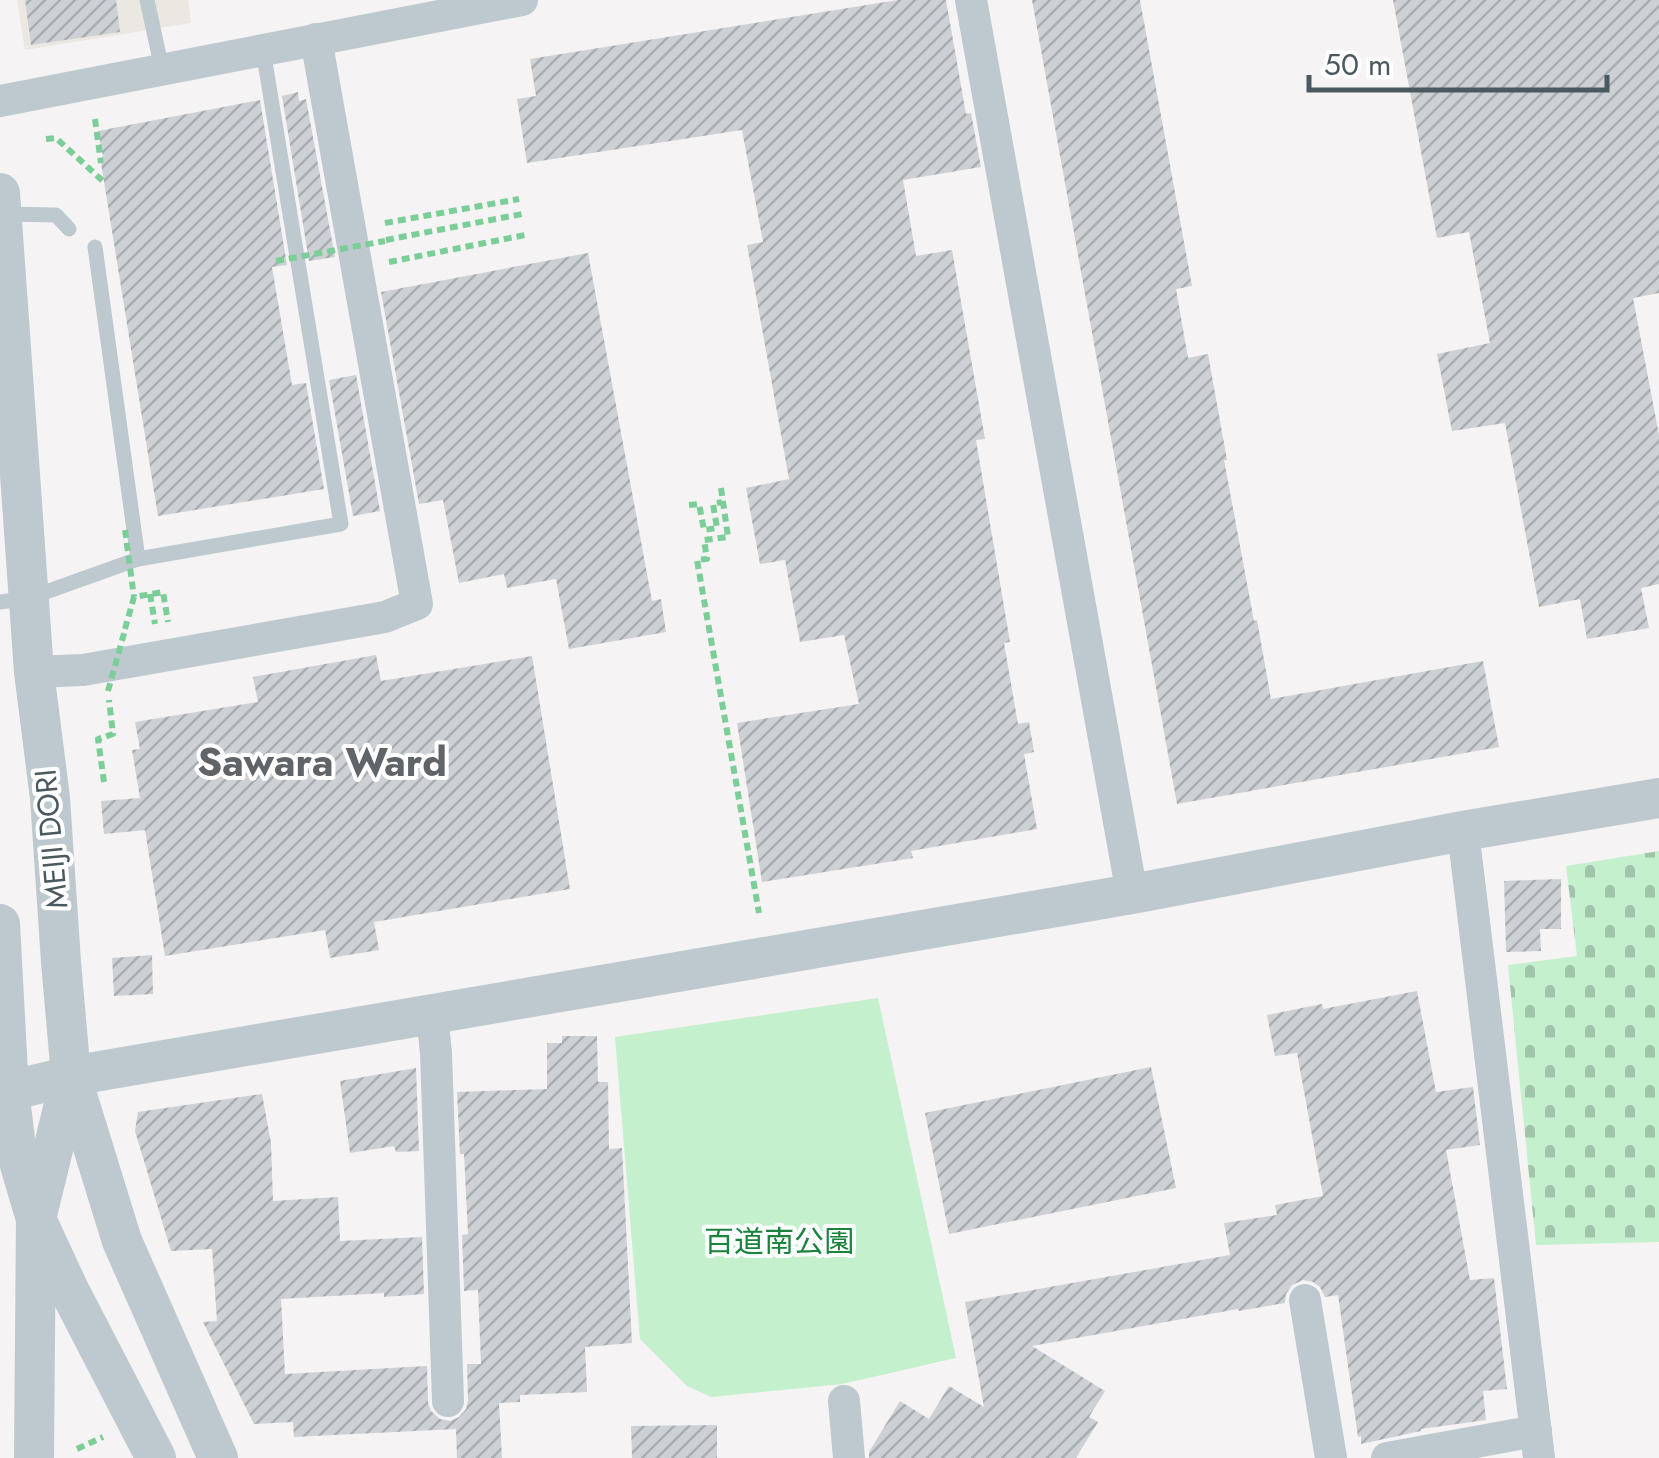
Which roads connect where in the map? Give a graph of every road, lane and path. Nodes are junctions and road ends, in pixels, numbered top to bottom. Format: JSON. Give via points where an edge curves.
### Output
{"nodes":[{"id":1,"x":146,"y":0,"type":"edge"},
{"id":2,"x":522,"y":0,"type":"edge"},
{"id":3,"x":971,"y":0,"type":"edge"},
{"id":4,"x":316,"y":39,"type":"junction"},
{"id":5,"x":263,"y":50,"type":"junction"},
{"id":6,"x":162,"y":69,"type":"junction"},
{"id":7,"x":0,"y":101,"type":"edge"},
{"id":8,"x":81,"y":115,"type":"dead end"},
{"id":9,"x":54,"y":120,"type":"dead end"},
{"id":10,"x":56,"y":138,"type":"junction"},
{"id":11,"x":46,"y":139,"type":"dead end"},
{"id":12,"x":101,"y":163,"type":"dead end"},
{"id":13,"x":105,"y":182,"type":"dead end"},
{"id":14,"x":519,"y":199,"type":"dead end"},
{"id":15,"x":1,"y":207,"type":"edge"},
{"id":16,"x":522,"y":214,"type":"dead end"},
{"id":17,"x":69,"y":228,"type":"dead end"},
{"id":18,"x":350,"y":230,"type":"junction"},
{"id":19,"x":525,"y":235,"type":"dead end"},
{"id":20,"x":95,"y":247,"type":"dead end"},
{"id":21,"x":405,"y":258,"type":"dead end"},
{"id":22,"x":276,"y":261,"type":"dead end"},
{"id":23,"x":721,"y":488,"type":"dead end"},
{"id":24,"x":722,"y":502,"type":"junction"},
{"id":25,"x":689,"y":506,"type":"dead end"},
{"id":26,"x":125,"y":530,"type":"dead end"},
{"id":27,"x":138,"y":559,"type":"junction"},
{"id":28,"x":150,"y":594,"type":"junction"},
{"id":29,"x":134,"y":597,"type":"junction"},
{"id":30,"x":14,"y":600,"type":"edge"},
{"id":31,"x":34,"y":672,"type":"junction"},
{"id":32,"x":104,"y":782,"type":"dead end"},
{"id":33,"x":1659,"y":798,"type":"edge"},
{"id":34,"x":1463,"y":830,"type":"junction"},
{"id":35,"x":1132,"y":894,"type":"junction"},
{"id":36,"x":758,"y":912,"type":"dead end"},
{"id":37,"x":0,"y":924,"type":"edge"},
{"id":38,"x":432,"y":1014,"type":"junction"},
{"id":39,"x":71,"y":1076,"type":"junction"},
{"id":40,"x":7,"y":1110,"type":"edge"},
{"id":41,"x":36,"y":1219,"type":"junction"},
{"id":42,"x":1305,"y":1300,"type":"dead end"},
{"id":43,"x":844,"y":1401,"type":"dead end"},
{"id":44,"x":448,"y":1402,"type":"dead end"},
{"id":45,"x":108,"y":1434,"type":"dead end"},
{"id":46,"x":1538,"y":1445,"type":"edge"},
{"id":47,"x":77,"y":1448,"type":"dead end"},
{"id":48,"x":34,"y":1458,"type":"edge"},
{"id":49,"x":156,"y":1458,"type":"edge"},
{"id":50,"x":218,"y":1458,"type":"edge"},
{"id":51,"x":849,"y":1458,"type":"edge"},
{"id":52,"x":1331,"y":1458,"type":"edge"},
{"id":53,"x":1387,"y":1458,"type":"edge"}],
"edges":[{"from":1,"to":6,"type":"lane"},
{"from":2,"to":4,"type":"street"},
{"from":3,"to":35,"type":"street"},
{"from":4,"to":5,"type":"street"},
{"from":4,"to":18,"type":"street"},
{"from":5,"to":6,"type":"street"},
{"from":5,"to":27,"type":"lane","via":[[341,524]]},
{"from":6,"to":7,"type":"street"},
{"from":8,"to":12,"type":"path","via":[[94,112]]},
{"from":9,"to":10,"type":"path"},
{"from":10,"to":11,"type":"path"},
{"from":10,"to":13,"type":"path"},
{"from":14,"to":18,"type":"path"},
{"from":15,"to":17,"type":"lane","via":[[56,215]]},
{"from":15,"to":30,"type":"street","name":"MEIJI DORI","via":[[14,414]]},
{"from":16,"to":22,"type":"path","bridge":true},
{"from":18,"to":31,"type":"street","via":[[417,604],[366,620],[83,670]]},
{"from":19,"to":21,"type":"path"},
{"from":20,"to":27,"type":"lane"},
{"from":23,"to":24,"type":"path"},
{"from":24,"to":25,"type":"path","via":[[713,504],[717,528],[704,530],[700,504]]},
{"from":24,"to":36,"type":"path","via":[[728,537],[704,540],[707,559],[698,560]]},
{"from":26,"to":29,"type":"path","bridge":true},
{"from":27,"to":30,"type":"lane"},
{"from":28,"to":28,"type":"path","via":[[163,592],[168,624],[155,626]]},
{"from":28,"to":29,"type":"path"},
{"from":29,"to":32,"type":"path","bridge":true,"via":[[108,691],[113,734],[98,738]]},
{"from":30,"to":31,"type":"street","name":"MEIJI DORI"},
{"from":31,"to":39,"type":"street","name":"MEIJI DORI"},
{"from":33,"to":34,"type":"street"},
{"from":34,"to":35,"type":"street"},
{"from":34,"to":46,"type":"street"},
{"from":35,"to":38,"type":"street"},
{"from":37,"to":40,"type":"street","name":"MEIJI DORI"},
{"from":38,"to":39,"type":"street"},
{"from":38,"to":44,"type":"street"},
{"from":39,"to":40,"type":"street"},
{"from":39,"to":41,"type":"street"},
{"from":39,"to":50,"type":"street","name":"MEIJI DORI","via":[[122,1241]]},
{"from":40,"to":41,"type":"street","name":"MEIJI DORI"},
{"from":41,"to":48,"type":"street"},
{"from":41,"to":49,"type":"street","name":"MEIJI DORI"},
{"from":42,"to":52,"type":"street"},
{"from":43,"to":51,"type":"street"},
{"from":45,"to":47,"type":"path"},
{"from":46,"to":53,"type":"street"}]}
